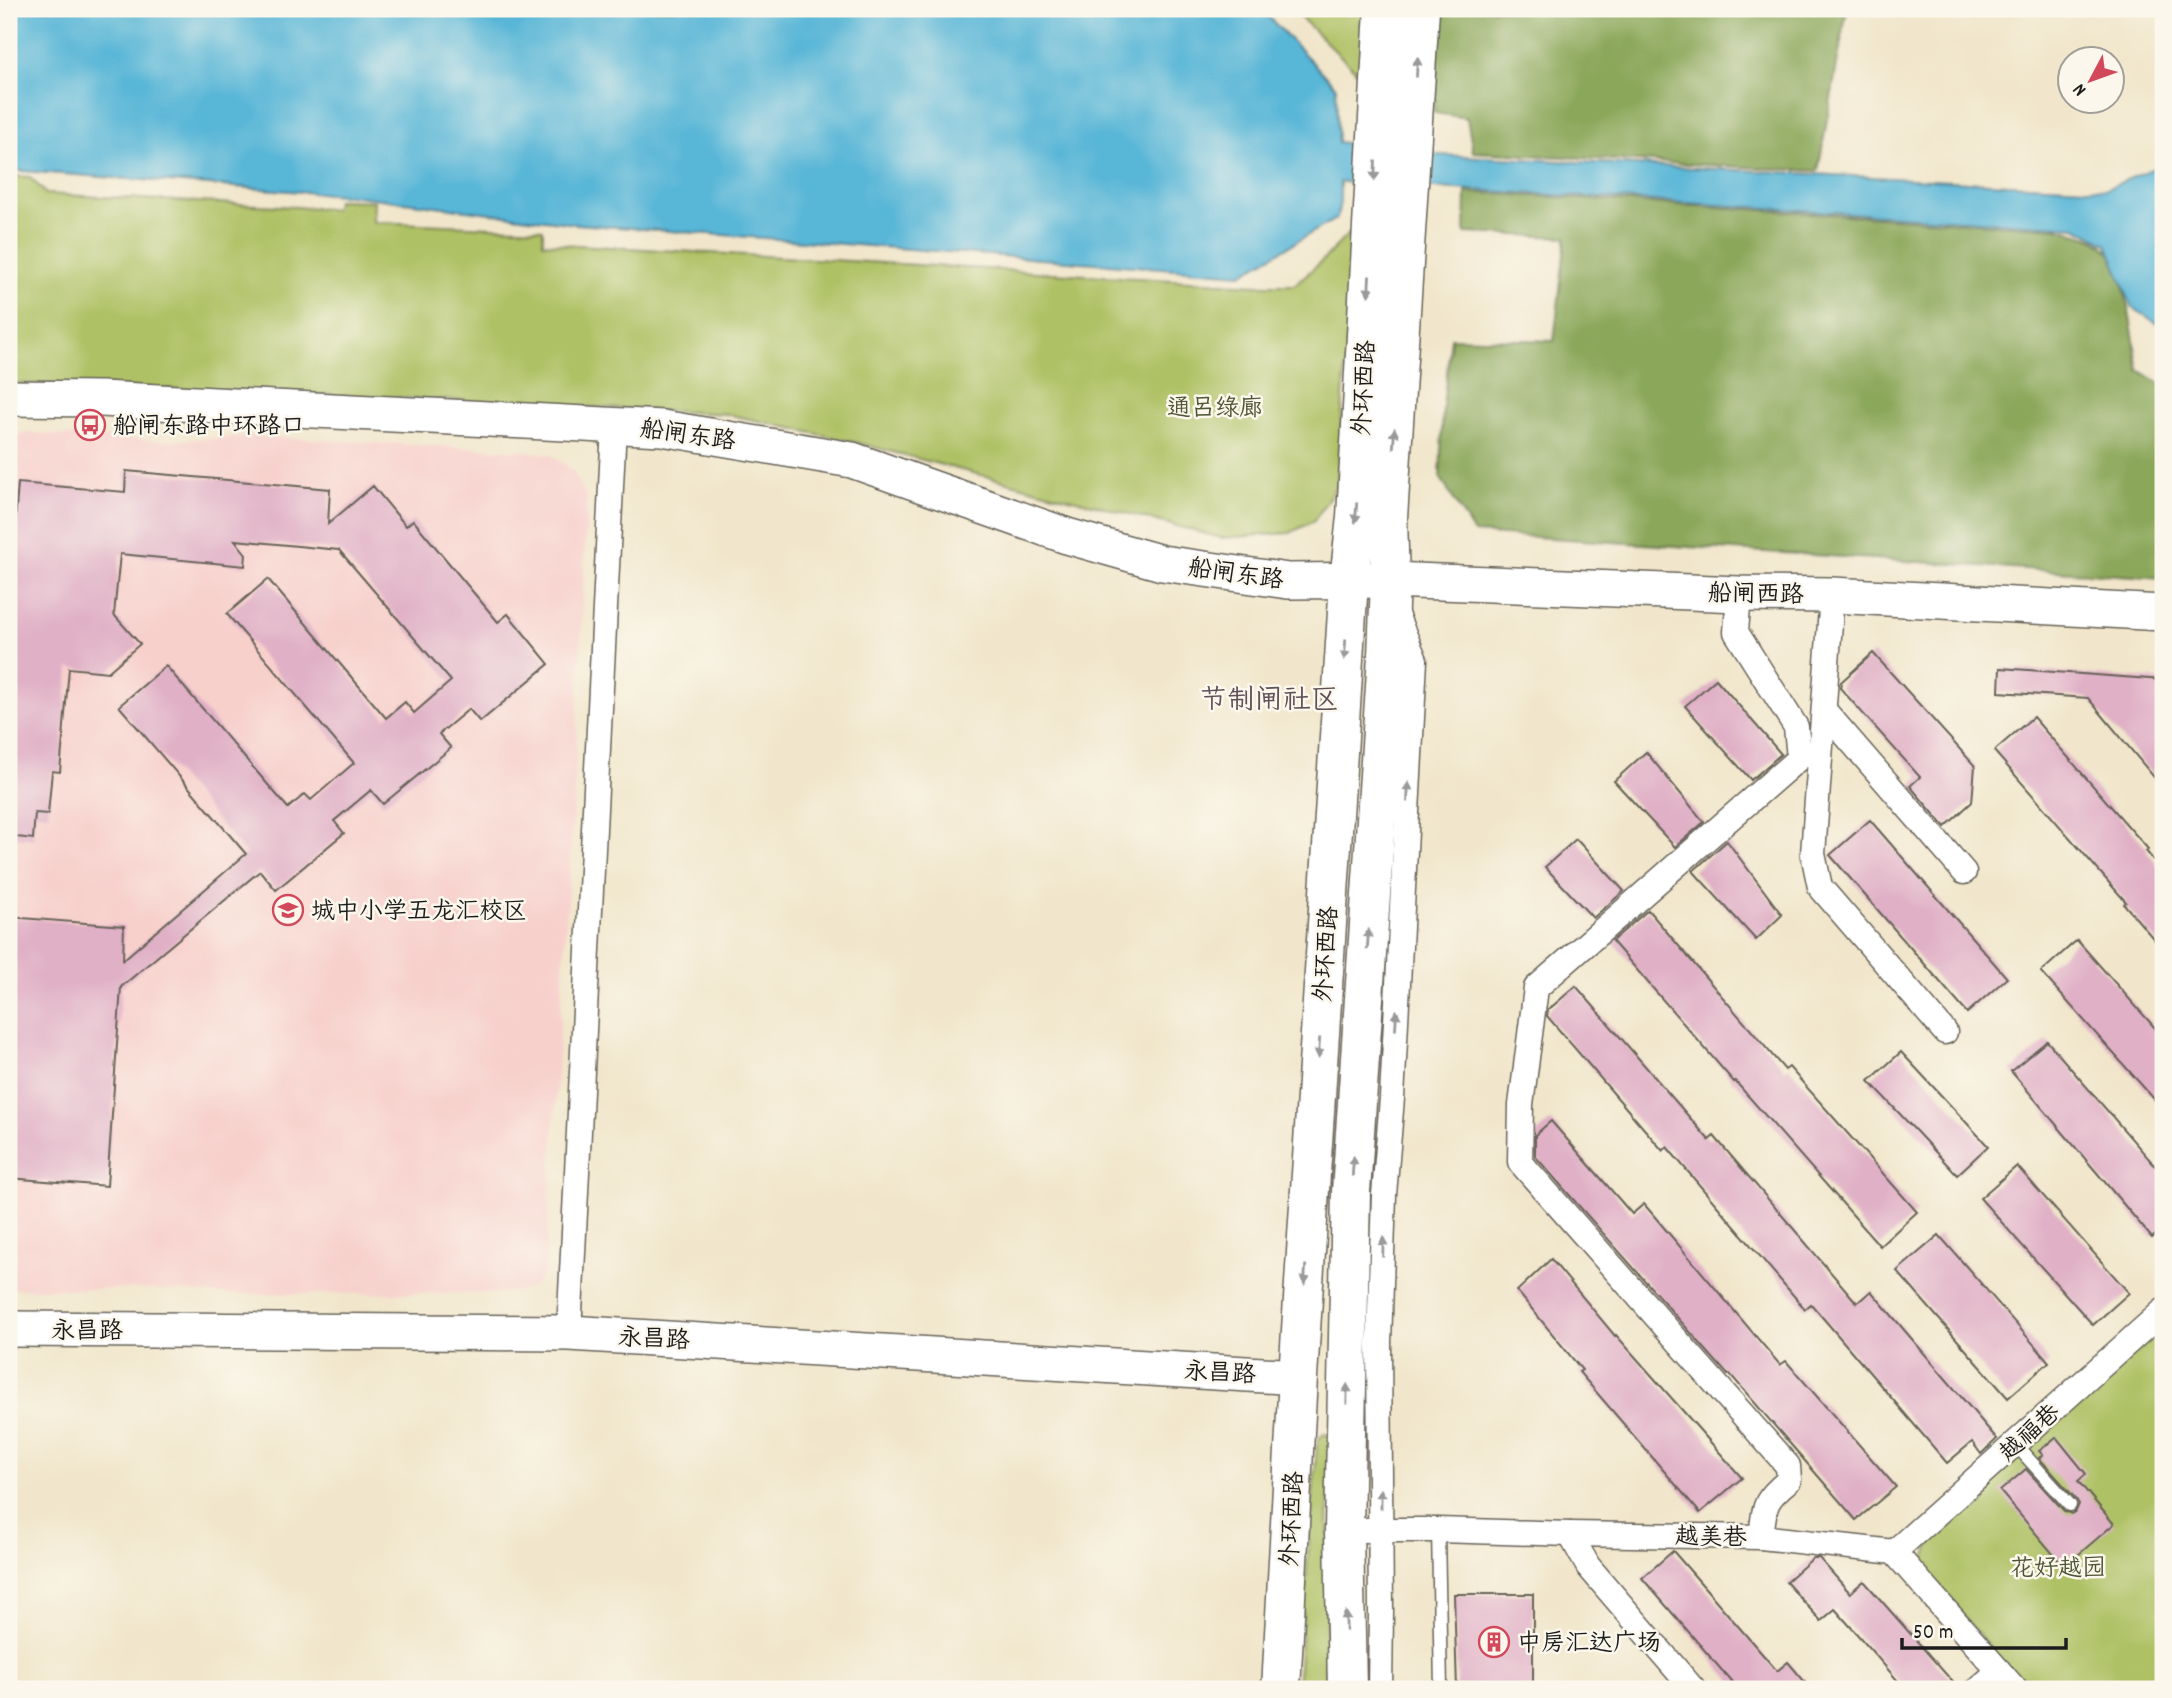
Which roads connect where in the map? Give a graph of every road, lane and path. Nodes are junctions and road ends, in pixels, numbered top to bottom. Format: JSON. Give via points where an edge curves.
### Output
{"nodes":[{"id":1,"x":1384,"y":9,"type":"edge"},
{"id":2,"x":1420,"y":9,"type":"edge"},
{"id":3,"x":1396,"y":124,"type":"junction"},
{"id":4,"x":1391,"y":219,"type":"junction"},
{"id":5,"x":9,"y":398,"type":"edge"},
{"id":6,"x":614,"y":426,"type":"junction"},
{"id":7,"x":1349,"y":582,"type":"junction"},
{"id":8,"x":1389,"y":588,"type":"junction"},
{"id":9,"x":1739,"y":594,"type":"junction"},
{"id":10,"x":1832,"y":594,"type":"junction"},
{"id":11,"x":2163,"y":612,"type":"edge"},
{"id":12,"x":1824,"y":710,"type":"junction"},
{"id":13,"x":1964,"y":872,"type":"dead end"},
{"id":14,"x":1945,"y":1032,"type":"dead end"},
{"id":15,"x":2163,"y":1311,"type":"edge"},
{"id":16,"x":9,"y":1329,"type":"edge"},
{"id":17,"x":569,"y":1333,"type":"junction"},
{"id":18,"x":1298,"y":1377,"type":"junction"},
{"id":19,"x":2015,"y":1444,"type":"junction"},
{"id":20,"x":2070,"y":1505,"type":"dead end"},
{"id":21,"x":1362,"y":1530,"type":"junction"},
{"id":22,"x":1438,"y":1530,"type":"junction"},
{"id":23,"x":1570,"y":1534,"type":"junction"},
{"id":24,"x":1761,"y":1537,"type":"junction"},
{"id":25,"x":1894,"y":1552,"type":"junction"},
{"id":26,"x":2007,"y":1680,"type":"edge"},
{"id":27,"x":1282,"y":1689,"type":"edge"},
{"id":28,"x":1347,"y":1689,"type":"edge"},
{"id":29,"x":1380,"y":1689,"type":"edge"},
{"id":30,"x":1441,"y":1689,"type":"edge"},
{"id":31,"x":1693,"y":1689,"type":"edge"},
{"id":32,"x":1978,"y":1689,"type":"edge"}],
"edges":[{"from":1,"to":3,"type":"main road"},
{"from":3,"to":2,"type":"main road","one_way":true},
{"from":3,"to":4,"type":"main road"},
{"from":4,"to":7,"type":"main road","name":"外环西路","one_way":true},
{"from":8,"to":4,"type":"main road","name":"外环西路","one_way":true},
{"from":5,"to":6,"type":"street","name":"船闸东路"},
{"from":6,"to":7,"type":"street","name":"船闸东路","via":[[662,428],[852,460],[1067,536],[1162,563],[1288,581]]},
{"from":6,"to":17,"type":"street"},
{"from":7,"to":8,"type":"street","name":"船闸西路"},
{"from":7,"to":18,"type":"main road","name":"外环西路","one_way":true},
{"from":8,"to":9,"type":"street","name":"船闸西路"},
{"from":21,"to":8,"type":"main road","name":"外环西路","one_way":true,"via":[[1351,1192]]},
{"from":9,"to":10,"type":"street","name":"船闸西路"},
{"from":9,"to":24,"type":"street","via":[[1736,632],[1796,727],[1799,758],[1536,988],[1521,1105],[1520,1162],[1788,1466],[1789,1480],[1765,1503]]},
{"from":10,"to":11,"type":"street","name":"船闸西路"},
{"from":10,"to":12,"type":"street"},
{"from":12,"to":13,"type":"street"},
{"from":12,"to":14,"type":"street","via":[[1813,855],[1820,887]]},
{"from":15,"to":19,"type":"street","name":"越福巷"},
{"from":16,"to":17,"type":"street","name":"永昌路"},
{"from":17,"to":18,"type":"street","name":"永昌路"},
{"from":18,"to":27,"type":"main road","name":"外环西路"},
{"from":19,"to":20,"type":"lane"},
{"from":19,"to":25,"type":"street","name":"越福巷"},
{"from":21,"to":22,"type":"street","name":"越美巷"},
{"from":28,"to":21,"type":"main road","name":"外环西路","one_way":true},
{"from":21,"to":29,"type":"street"},
{"from":22,"to":23,"type":"street","name":"越美巷"},
{"from":22,"to":30,"type":"lane"},
{"from":23,"to":24,"type":"street","name":"越美巷"},
{"from":23,"to":31,"type":"street","via":[[1588,1566]]},
{"from":24,"to":25,"type":"street","name":"越美巷"},
{"from":25,"to":26,"type":"street"},
{"from":26,"to":32,"type":"street"}]}
